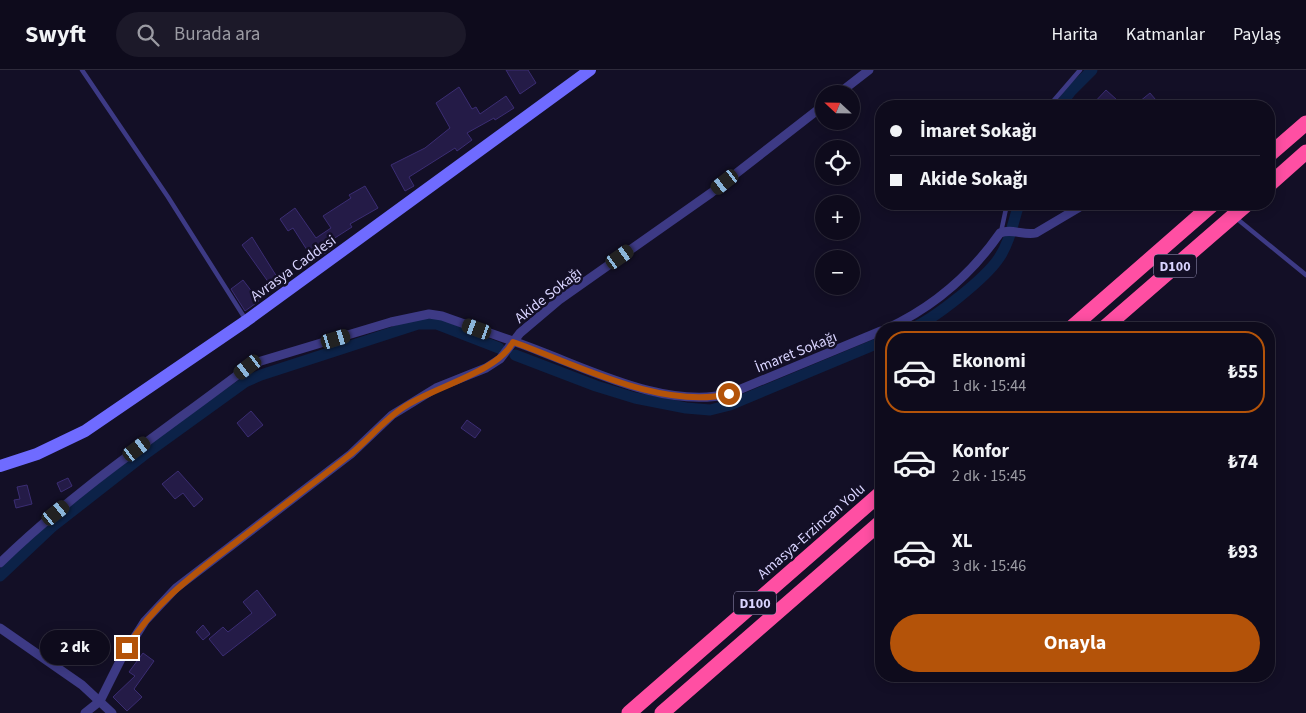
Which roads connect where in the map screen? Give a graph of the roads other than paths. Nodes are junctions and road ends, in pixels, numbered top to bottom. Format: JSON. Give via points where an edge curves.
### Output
{"nodes":[{"id":1,"x":82,"y":70,"type":"edge"},
{"id":2,"x":590,"y":70,"type":"edge"},
{"id":3,"x":869,"y":70,"type":"edge"},
{"id":4,"x":1080,"y":70,"type":"edge"},
{"id":5,"x":850,"y":85,"type":"edge"},
{"id":6,"x":1054,"y":100,"type":"edge"},
{"id":7,"x":815,"y":112,"type":"edge"},
{"id":8,"x":1306,"y":123,"type":"edge"},
{"id":9,"x":1275,"y":150,"type":"edge"},
{"id":10,"x":1306,"y":152,"type":"edge"},
{"id":11,"x":1275,"y":180,"type":"edge"},
{"id":12,"x":1007,"y":210,"type":"edge"},
{"id":13,"x":1075,"y":210,"type":"edge"},
{"id":14,"x":1200,"y":210,"type":"edge"},
{"id":15,"x":1240,"y":210,"type":"edge"},
{"id":16,"x":1233,"y":216,"type":"junction"},
{"id":17,"x":1003,"y":232,"type":"junction"},
{"id":18,"x":1306,"y":275,"type":"edge"},
{"id":19,"x":246,"y":322,"type":"junction"},
{"id":20,"x":900,"y":322,"type":"edge"},
{"id":21,"x":1078,"y":322,"type":"edge"},
{"id":22,"x":1111,"y":322,"type":"edge"},
{"id":23,"x":875,"y":333,"type":"edge"},
{"id":24,"x":513,"y":342,"type":"junction"},
{"id":25,"x":0,"y":466,"type":"edge"},
{"id":26,"x":875,"y":498,"type":"edge"},
{"id":27,"x":875,"y":527,"type":"edge"},
{"id":28,"x":0,"y":563,"type":"edge"},
{"id":29,"x":0,"y":628,"type":"edge"},
{"id":30,"x":100,"y":701,"type":"junction"},
{"id":31,"x":85,"y":713,"type":"edge"},
{"id":32,"x":112,"y":713,"type":"edge"},
{"id":33,"x":629,"y":713,"type":"edge"},
{"id":34,"x":662,"y":713,"type":"edge"}],
"edges":[{"from":1,"to":19,"type":"lane","via":[[168,197]]},
{"from":2,"to":19,"type":"street","name":"Avrasya Caddesi"},
{"from":3,"to":5,"type":"street"},
{"from":4,"to":6,"type":"lane"},
{"from":7,"to":24,"type":"street","name":"Akide Sokağı","via":[[711,193],[560,300]]},
{"from":8,"to":9,"type":"highway"},
{"from":10,"to":11,"type":"highway"},
{"from":12,"to":17,"type":"lane"},
{"from":13,"to":17,"type":"street","via":[[1036,233]]},
{"from":14,"to":21,"type":"highway","number":"D100"},
{"from":15,"to":16,"type":"highway","number":"D100"},
{"from":16,"to":18,"type":"lane"},
{"from":16,"to":22,"type":"highway","number":"D100"},
{"from":17,"to":20,"type":"street","via":[[972,269],[938,300]]},
{"from":19,"to":25,"type":"street","name":"Avrasya Caddesi","via":[[85,432],[37,454]]},
{"from":23,"to":24,"type":"street","name":"İmaret Sokağı","via":[[713,398],[692,398],[638,387]]},
{"from":24,"to":28,"type":"street","name":"İmaret Sokağı","via":[[429,314],[391,322],[248,367],[56,513]]},
{"from":24,"to":30,"type":"street","name":"Akide Sokağı","via":[[500,359],[486,368],[436,388],[392,415],[351,454],[176,588],[134,637]]},
{"from":26,"to":33,"type":"highway","name":"Amasya-Erzincan Yolu","number":"D100"},
{"from":27,"to":34,"type":"highway","number":"D100"},
{"from":29,"to":30,"type":"street","via":[[70,676]]},
{"from":30,"to":31,"type":"street","name":"Akide Sokağı"},
{"from":30,"to":32,"type":"street"}]}
